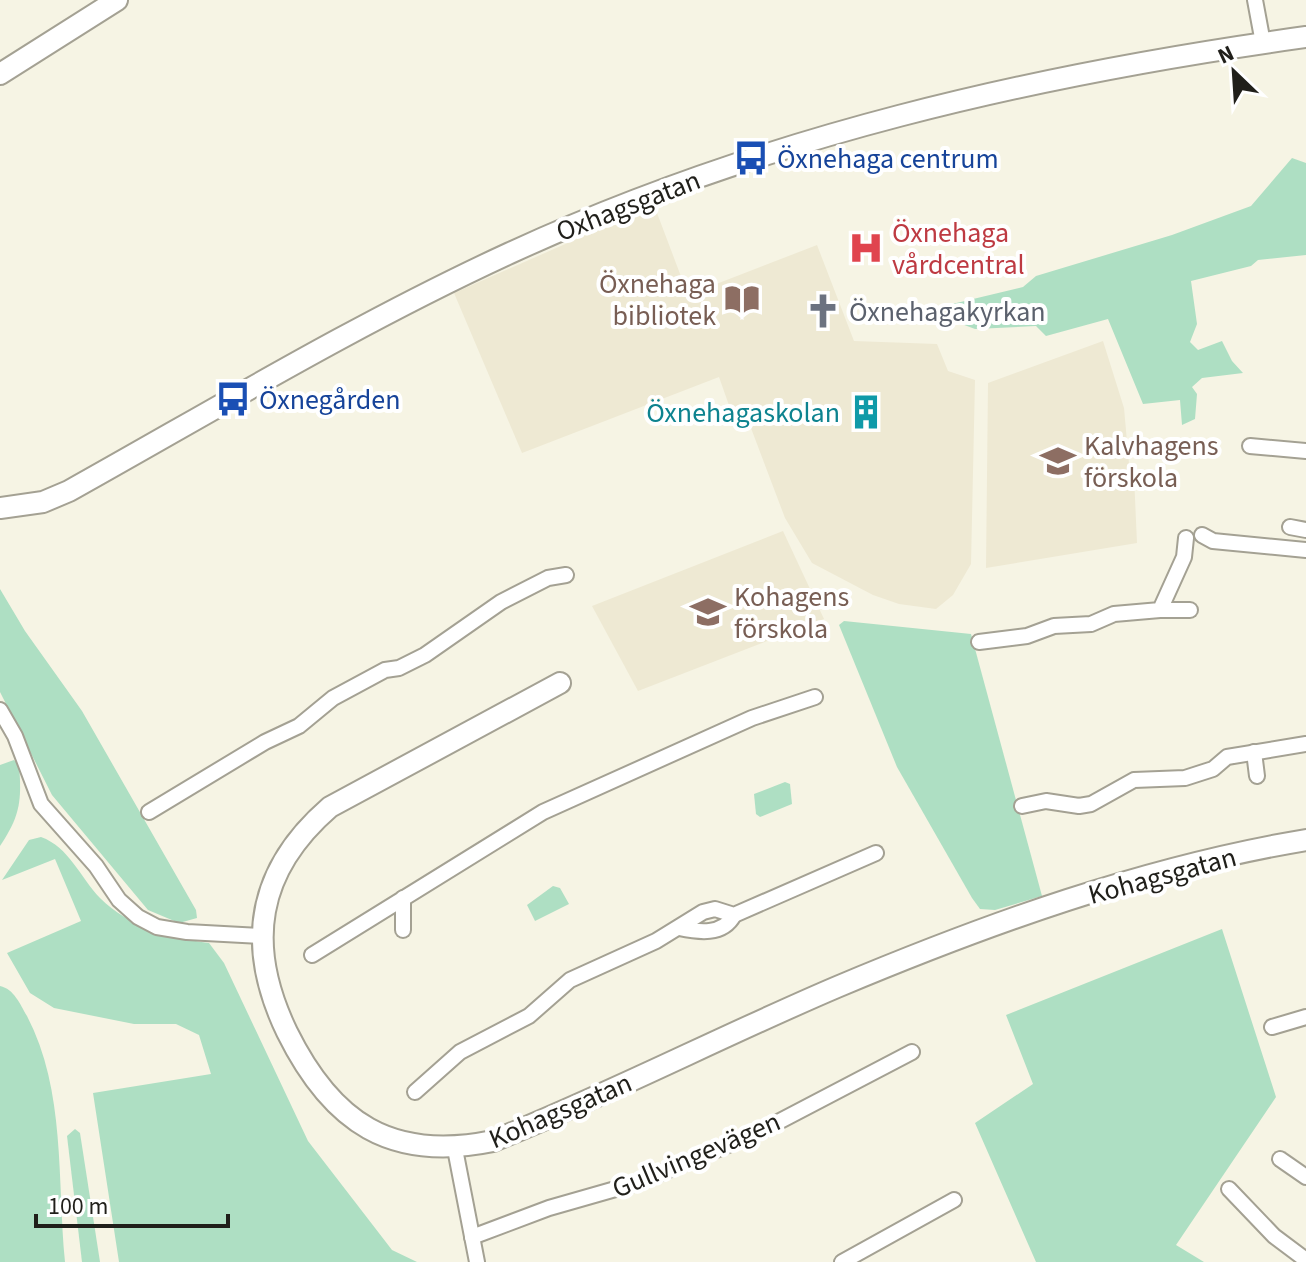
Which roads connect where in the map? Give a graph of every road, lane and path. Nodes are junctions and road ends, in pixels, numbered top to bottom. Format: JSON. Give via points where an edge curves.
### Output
{"nodes":[{"id":1,"x":117,"y":0,"type":"edge"},
{"id":2,"x":1255,"y":0,"type":"edge"},
{"id":3,"x":1306,"y":37,"type":"edge"},
{"id":4,"x":1263,"y":43,"type":"junction"},
{"id":5,"x":0,"y":74,"type":"edge"},
{"id":6,"x":1250,"y":446,"type":"dead end"},
{"id":7,"x":1306,"y":451,"type":"edge"},
{"id":8,"x":0,"y":508,"type":"edge"},
{"id":9,"x":1290,"y":527,"type":"dead end"},
{"id":10,"x":1306,"y":530,"type":"edge"},
{"id":11,"x":1202,"y":535,"type":"dead end"},
{"id":12,"x":1186,"y":538,"type":"dead end"},
{"id":13,"x":1306,"y":550,"type":"edge"},
{"id":14,"x":566,"y":575,"type":"dead end"},
{"id":15,"x":1160,"y":610,"type":"junction"},
{"id":16,"x":1190,"y":610,"type":"dead end"},
{"id":17,"x":979,"y":642,"type":"dead end"},
{"id":18,"x":560,"y":683,"type":"dead end"},
{"id":19,"x":815,"y":697,"type":"dead end"},
{"id":20,"x":0,"y":710,"type":"edge"},
{"id":21,"x":1306,"y":744,"type":"edge"},
{"id":22,"x":1254,"y":752,"type":"junction"},
{"id":23,"x":1257,"y":776,"type":"dead end"},
{"id":24,"x":1022,"y":806,"type":"dead end"},
{"id":25,"x":149,"y":812,"type":"dead end"},
{"id":26,"x":1306,"y":840,"type":"edge"},
{"id":27,"x":876,"y":853,"type":"dead end"},
{"id":28,"x":403,"y":898,"type":"junction"},
{"id":29,"x":403,"y":930,"type":"dead end"},
{"id":30,"x":261,"y":936,"type":"junction"},
{"id":31,"x":312,"y":955,"type":"dead end"},
{"id":32,"x":1306,"y":1017,"type":"edge"},
{"id":33,"x":1272,"y":1027,"type":"dead end"},
{"id":34,"x":912,"y":1052,"type":"dead end"},
{"id":35,"x":415,"y":1092,"type":"dead end"},
{"id":36,"x":455,"y":1149,"type":"junction"},
{"id":37,"x":1280,"y":1159,"type":"dead end"},
{"id":38,"x":1306,"y":1177,"type":"edge"},
{"id":39,"x":1229,"y":1189,"type":"dead end"},
{"id":40,"x":954,"y":1200,"type":"dead end"},
{"id":41,"x":472,"y":1237,"type":"junction"},
{"id":42,"x":1306,"y":1260,"type":"edge"},
{"id":43,"x":477,"y":1262,"type":"edge"},
{"id":44,"x":842,"y":1262,"type":"edge"}],
"edges":[{"from":1,"to":5,"type":"street"},
{"from":2,"to":4,"type":"street"},
{"from":3,"to":4,"type":"street","name":"Oxhagsgatan"},
{"from":4,"to":8,"type":"street","name":"Oxhagsgatan","via":[[948,101],[686,182],[460,277],[69,491],[43,502]]},
{"from":6,"to":7,"type":"street"},
{"from":9,"to":10,"type":"street"},
{"from":11,"to":13,"type":"street","via":[[1213,541]]},
{"from":12,"to":15,"type":"street","via":[[1184,557]]},
{"from":14,"to":25,"type":"street","via":[[548,578],[501,602],[425,655],[333,698],[299,726]]},
{"from":15,"to":16,"type":"street"},
{"from":15,"to":17,"type":"street","via":[[1114,614],[1091,624]]},
{"from":18,"to":30,"type":"street","name":"Kohagsgatan","via":[[330,807],[286,854],[272,882]]},
{"from":19,"to":28,"type":"street","via":[[752,718],[543,812]]},
{"from":20,"to":30,"type":"street","via":[[41,804],[138,917],[157,927],[187,932]]},
{"from":21,"to":22,"type":"street"},
{"from":22,"to":23,"type":"street"},
{"from":22,"to":24,"type":"street","via":[[1227,757],[1213,769],[1185,778],[1134,780],[1091,804],[1046,801]]},
{"from":26,"to":36,"type":"street","name":"Kohagsgatan","via":[[1191,865],[1042,909],[838,987],[549,1119]]},
{"from":27,"to":35,"type":"street","via":[[734,915],[715,909],[703,912],[561,986],[529,1016],[460,1052]]},
{"from":28,"to":29,"type":"street"},
{"from":28,"to":31,"type":"street"},
{"from":30,"to":36,"type":"street","name":"Kohagsgatan","via":[[269,989],[319,1089],[365,1127],[402,1142]]},
{"from":32,"to":33,"type":"street"},
{"from":34,"to":41,"type":"street","name":"Gullvingevägen","via":[[746,1138],[640,1182]]},
{"from":36,"to":41,"type":"street"},
{"from":37,"to":38,"type":"street"},
{"from":39,"to":42,"type":"street","via":[[1274,1236]]},
{"from":40,"to":44,"type":"street"},
{"from":41,"to":43,"type":"street"}]}
